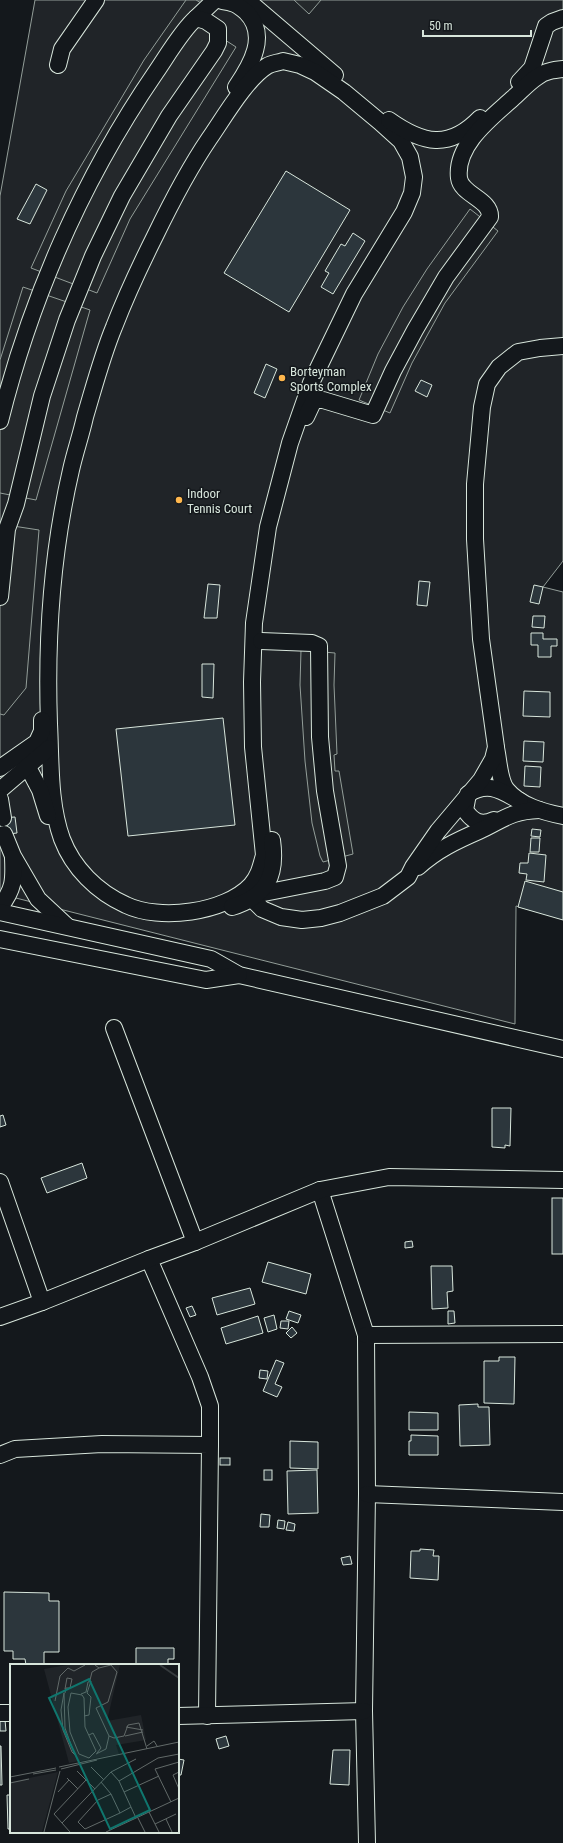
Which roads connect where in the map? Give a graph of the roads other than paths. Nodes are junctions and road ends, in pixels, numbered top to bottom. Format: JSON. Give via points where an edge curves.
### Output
{"nodes":[{"id":1,"x":96,"y":0,"type":"edge"},
{"id":2,"x":220,"y":0,"type":"edge"},
{"id":3,"x":247,"y":0,"type":"edge"},
{"id":4,"x":196,"y":18,"type":"junction"},
{"id":5,"x":563,"y":18,"type":"edge"},
{"id":6,"x":212,"y":24,"type":"junction"},
{"id":7,"x":58,"y":66,"type":"dead end"},
{"id":8,"x":563,"y":69,"type":"edge"},
{"id":9,"x":444,"y":186,"type":"dead end"},
{"id":10,"x":466,"y":191,"type":"junction"},
{"id":11,"x":429,"y":192,"type":"dead end"},
{"id":12,"x":563,"y":346,"type":"edge"},
{"id":13,"x":0,"y":421,"type":"edge"},
{"id":14,"x":6,"y":509,"type":"edge"},
{"id":15,"x":0,"y":597,"type":"edge"},
{"id":16,"x":261,"y":641,"type":"junction"},
{"id":17,"x":496,"y":747,"type":"junction"},
{"id":18,"x":49,"y":748,"type":"junction"},
{"id":19,"x":24,"y":760,"type":"junction"},
{"id":20,"x":0,"y":768,"type":"edge"},
{"id":21,"x":0,"y":790,"type":"edge"},
{"id":22,"x":502,"y":792,"type":"junction"},
{"id":23,"x":468,"y":794,"type":"junction"},
{"id":24,"x":0,"y":799,"type":"edge"},
{"id":25,"x":528,"y":807,"type":"junction"},
{"id":26,"x":563,"y":816,"type":"edge"},
{"id":27,"x":2,"y":818,"type":"dead end"},
{"id":28,"x":498,"y":818,"type":"junction"},
{"id":29,"x":6,"y":844,"type":"edge"},
{"id":30,"x":408,"y":877,"type":"junction"},
{"id":31,"x":255,"y":897,"type":"junction"},
{"id":32,"x":0,"y":907,"type":"edge"},
{"id":33,"x":0,"y":912,"type":"edge"},
{"id":34,"x":70,"y":928,"type":"junction"},
{"id":35,"x":0,"y":939,"type":"edge"},
{"id":36,"x":239,"y":975,"type":"junction"},
{"id":37,"x":114,"y":1028,"type":"dead end"},
{"id":38,"x":563,"y":1049,"type":"edge"},
{"id":39,"x":563,"y":1180,"type":"edge"},
{"id":40,"x":0,"y":1182,"type":"edge"},
{"id":41,"x":320,"y":1190,"type":"junction"},
{"id":42,"x":195,"y":1242,"type":"junction"},
{"id":43,"x":149,"y":1259,"type":"junction"},
{"id":44,"x":42,"y":1302,"type":"junction"},
{"id":45,"x":0,"y":1317,"type":"edge"},
{"id":46,"x":563,"y":1334,"type":"edge"},
{"id":47,"x":366,"y":1336,"type":"junction"},
{"id":48,"x":210,"y":1445,"type":"junction"},
{"id":49,"x":0,"y":1455,"type":"edge"},
{"id":50,"x":367,"y":1494,"type":"junction"},
{"id":51,"x":563,"y":1502,"type":"edge"},
{"id":52,"x":364,"y":1711,"type":"junction"},
{"id":53,"x":179,"y":1716,"type":"edge"},
{"id":54,"x":207,"y":1716,"type":"junction"},
{"id":55,"x":368,"y":1843,"type":"edge"}],
"edges":[{"from":1,"to":7,"type":"street","via":[[62,49]]},
{"from":2,"to":4,"type":"street"},
{"from":2,"to":6,"type":"street","via":[[213,12]]},
{"from":2,"to":19,"type":"street","via":[[236,4],[250,16],[258,34],[257,46],[244,77],[197,146],[157,215],[123,287],[83,396],[71,441],[50,549],[42,635],[42,731]]},
{"from":3,"to":5,"type":"street","via":[[388,119],[410,133],[434,141],[452,139],[468,130],[499,102],[532,68],[546,26]]},
{"from":4,"to":6,"type":"street"},
{"from":4,"to":13,"type":"street","via":[[176,43],[120,127],[79,204],[24,337]]},
{"from":6,"to":14,"type":"street","via":[[218,29],[216,47],[169,116],[122,196],[80,287],[42,396],[16,504]]},
{"from":8,"to":10,"type":"street","via":[[538,76],[473,139],[464,153],[459,172],[459,179]]},
{"from":9,"to":10,"type":"street"},
{"from":10,"to":11,"type":"street","via":[[482,207],[484,213],[476,227],[450,258],[421,307],[396,351],[369,408],[334,397],[325,391],[320,382],[328,362],[354,309],[403,228]]},
{"from":10,"to":16,"type":"street","via":[[488,208],[490,217],[446,277],[407,343],[376,411],[373,415],[323,400],[312,402],[294,454],[278,518],[266,583]]},
{"from":12,"to":17,"type":"street","via":[[518,352],[499,367],[487,384],[482,407],[476,477],[475,539],[481,639]]},
{"from":14,"to":15,"type":"street","via":[[7,529]]},
{"from":16,"to":31,"type":"street","via":[[259,716],[274,865],[269,882]]},
{"from":16,"to":31,"type":"street","via":[[312,643],[319,646],[318,712],[322,769],[338,866],[335,878]]},
{"from":17,"to":23,"type":"street","via":[[493,759],[481,780]]},
{"from":17,"to":25,"type":"street","via":[[507,790]]},
{"from":18,"to":18,"type":"street","via":[[49,629],[58,543],[71,471],[113,329],[171,203],[221,121],[260,71],[270,64],[283,61],[300,65],[329,81],[402,141],[410,157],[414,177],[412,193],[404,212],[354,294],[311,383],[290,443],[268,527],[254,623],[253,747],[264,855],[253,883],[240,895],[183,913],[147,911],[127,906],[105,893],[92,884],[76,864],[61,837],[54,807]]},
{"from":18,"to":19,"type":"street"},
{"from":19,"to":20,"type":"street"},
{"from":19,"to":21,"type":"street"},
{"from":19,"to":31,"type":"street","via":[[40,790],[56,848],[66,865],[81,885],[116,912],[138,919],[171,922],[216,913]]},
{"from":22,"to":23,"type":"street","via":[[489,787]]},
{"from":22,"to":25,"type":"street"},
{"from":22,"to":28,"type":"street","via":[[505,806]]},
{"from":23,"to":28,"type":"street","via":[[465,810],[476,822],[486,824]]},
{"from":23,"to":30,"type":"street","via":[[426,847]]},
{"from":24,"to":27,"type":"street"},
{"from":25,"to":26,"type":"street"},
{"from":25,"to":28,"type":"street"},
{"from":25,"to":30,"type":"street","via":[[444,847]]},
{"from":29,"to":32,"type":"street","via":[[14,879],[10,894]]},
{"from":29,"to":34,"type":"street","via":[[38,899]]},
{"from":30,"to":31,"type":"street","via":[[382,896],[321,918],[302,920],[281,917],[262,909]]},
{"from":33,"to":34,"type":"street"},
{"from":34,"to":36,"type":"street","via":[[211,959]]},
{"from":35,"to":36,"type":"street","via":[[206,980]]},
{"from":36,"to":38,"type":"street"},
{"from":37,"to":42,"type":"street"},
{"from":39,"to":41,"type":"street","via":[[389,1177]]},
{"from":40,"to":44,"type":"street"},
{"from":41,"to":42,"type":"street"},
{"from":41,"to":47,"type":"street"},
{"from":42,"to":43,"type":"street"},
{"from":43,"to":44,"type":"street"},
{"from":43,"to":48,"type":"street","via":[[210,1406]]},
{"from":44,"to":45,"type":"street"},
{"from":46,"to":47,"type":"street"},
{"from":47,"to":50,"type":"street"},
{"from":48,"to":49,"type":"street","via":[[102,1444],[15,1449]]},
{"from":48,"to":54,"type":"street"},
{"from":50,"to":51,"type":"street"},
{"from":50,"to":52,"type":"street"},
{"from":52,"to":54,"type":"street"},
{"from":52,"to":55,"type":"street"},
{"from":53,"to":54,"type":"street"}]}
